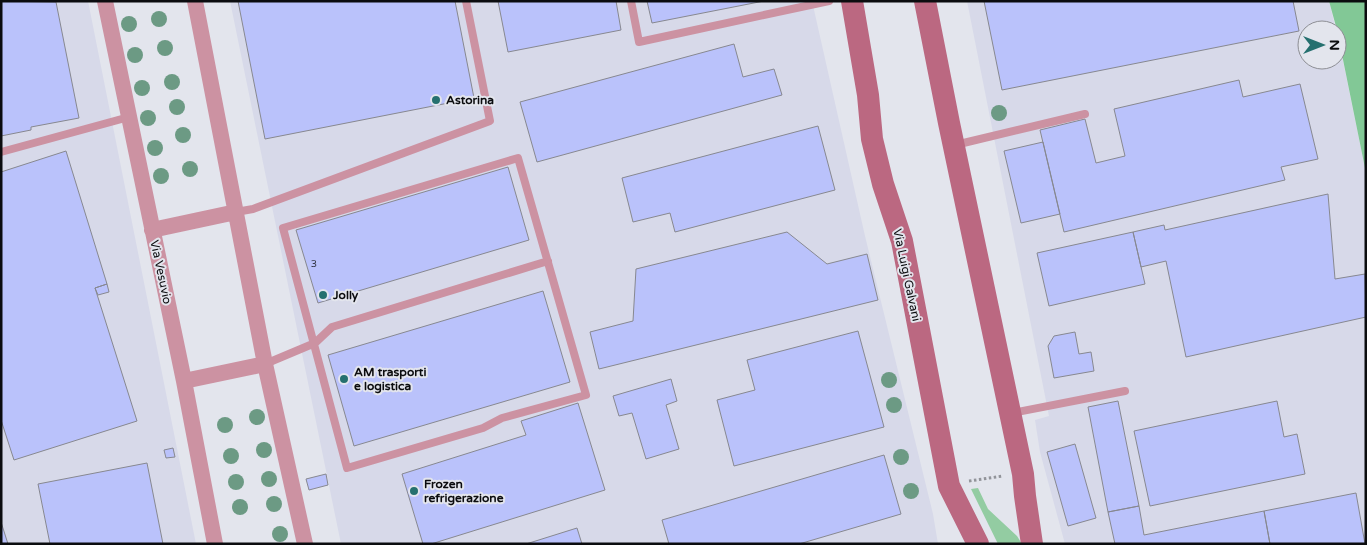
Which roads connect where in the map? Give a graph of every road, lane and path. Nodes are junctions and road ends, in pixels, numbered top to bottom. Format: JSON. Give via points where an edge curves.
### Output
{"nodes":[{"id":1,"x":105,"y":1,"type":"edge"},
{"id":2,"x":195,"y":1,"type":"edge"},
{"id":3,"x":466,"y":1,"type":"edge"},
{"id":4,"x":631,"y":1,"type":"edge"},
{"id":5,"x":829,"y":1,"type":"edge"},
{"id":6,"x":852,"y":1,"type":"edge"},
{"id":7,"x":925,"y":1,"type":"edge"},
{"id":8,"x":1085,"y":114,"type":"dead end"},
{"id":9,"x":129,"y":117,"type":"junction"},
{"id":10,"x":953,"y":145,"type":"junction"},
{"id":11,"x":1,"y":152,"type":"edge"},
{"id":12,"x":236,"y":212,"type":"junction"},
{"id":13,"x":152,"y":230,"type":"junction"},
{"id":14,"x":548,"y":262,"type":"junction"},
{"id":15,"x":315,"y":343,"type":"junction"},
{"id":16,"x":265,"y":364,"type":"junction"},
{"id":17,"x":184,"y":382,"type":"junction"},
{"id":18,"x":1125,"y":391,"type":"dead end"},
{"id":19,"x":1010,"y":414,"type":"junction"},
{"id":20,"x":215,"y":544,"type":"edge"},
{"id":21,"x":305,"y":544,"type":"edge"},
{"id":22,"x":978,"y":544,"type":"edge"},
{"id":23,"x":1032,"y":544,"type":"edge"}],
"edges":[{"from":1,"to":9,"type":"street","name":"Via Vesuvio"},
{"from":2,"to":12,"type":"street"},
{"from":3,"to":12,"type":"lane","via":[[490,121],[253,209]]},
{"from":4,"to":5,"type":"lane","via":[[639,42]]},
{"from":6,"to":22,"type":"main road","name":"Via Luigi Galvani","via":[[872,139],[902,241],[949,486]]},
{"from":7,"to":10,"type":"main road"},
{"from":8,"to":10,"type":"lane"},
{"from":9,"to":11,"type":"lane"},
{"from":9,"to":13,"type":"street","name":"Via Vesuvio"},
{"from":10,"to":19,"type":"main road"},
{"from":12,"to":13,"type":"street"},
{"from":12,"to":16,"type":"street"},
{"from":13,"to":17,"type":"street","name":"Via Vesuvio"},
{"from":14,"to":15,"type":"lane","via":[[332,327]]},
{"from":14,"to":15,"type":"lane","via":[[518,158],[283,228]]},
{"from":14,"to":15,"type":"lane","via":[[586,395],[502,418],[483,428],[347,468]]},
{"from":15,"to":16,"type":"lane"},
{"from":16,"to":17,"type":"street"},
{"from":16,"to":21,"type":"street"},
{"from":17,"to":20,"type":"street","name":"Via Vesuvio"},
{"from":18,"to":19,"type":"lane"},
{"from":19,"to":23,"type":"main road","via":[[1023,474]]}]}
